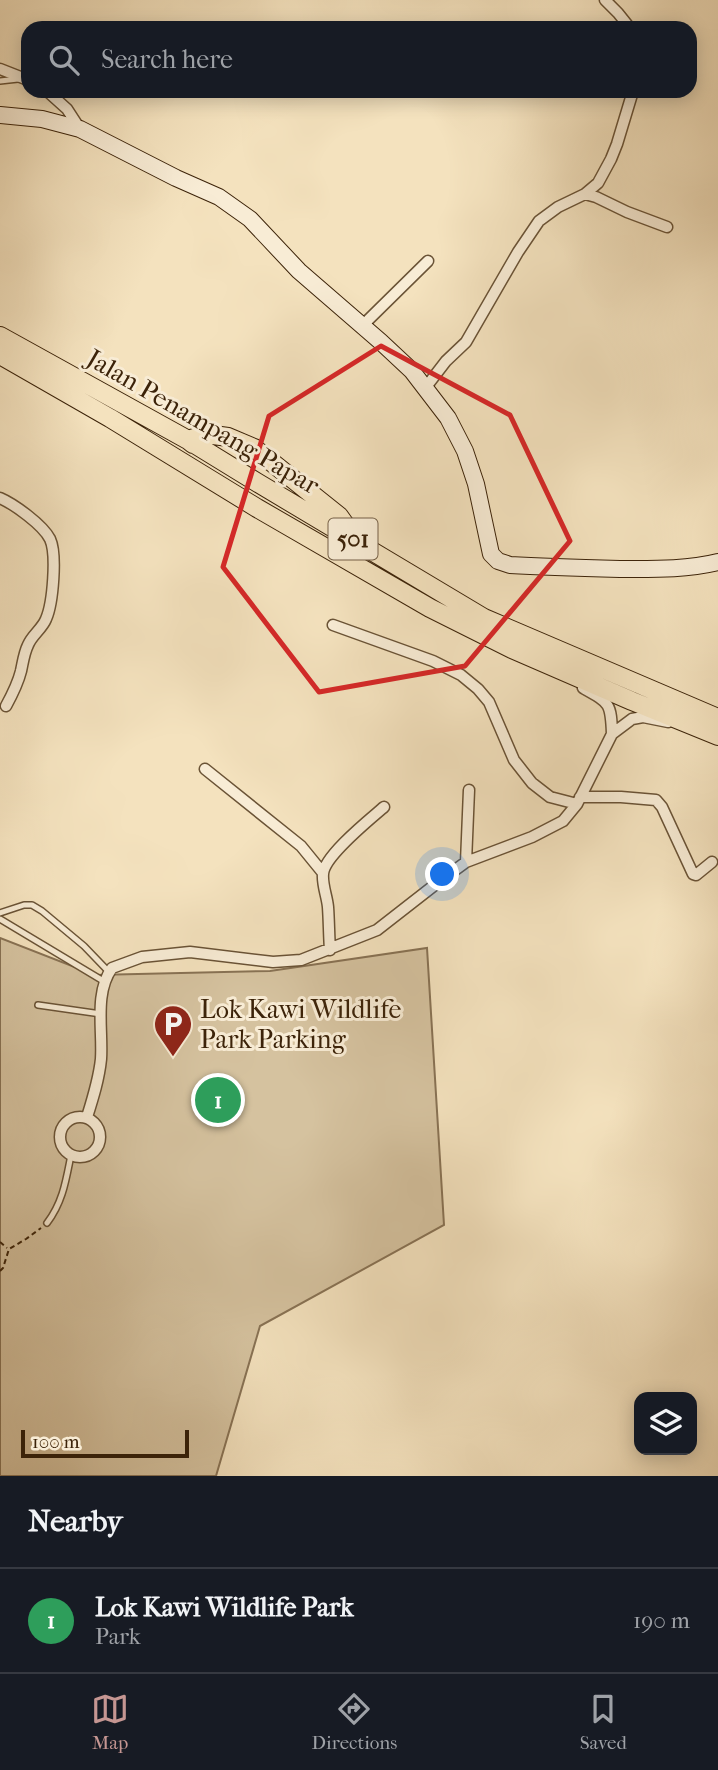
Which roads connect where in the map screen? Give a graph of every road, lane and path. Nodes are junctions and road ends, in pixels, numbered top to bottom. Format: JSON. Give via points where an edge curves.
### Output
{"nodes":[{"id":1,"x":604,"y":0,"type":"edge"},
{"id":2,"x":624,"y":21,"type":"edge"},
{"id":3,"x":0,"y":69,"type":"edge"},
{"id":4,"x":21,"y":77,"type":"edge"},
{"id":5,"x":21,"y":79,"type":"edge"},
{"id":6,"x":0,"y":81,"type":"edge"},
{"id":7,"x":55,"y":98,"type":"edge"},
{"id":8,"x":631,"y":98,"type":"edge"},
{"id":9,"x":0,"y":115,"type":"edge"},
{"id":10,"x":80,"y":129,"type":"junction"},
{"id":11,"x":585,"y":194,"type":"junction"},
{"id":12,"x":667,"y":227,"type":"dead end"},
{"id":13,"x":428,"y":261,"type":"dead end"},
{"id":14,"x":362,"y":326,"type":"junction"},
{"id":15,"x":0,"y":337,"type":"edge"},
{"id":16,"x":0,"y":355,"type":"edge"},
{"id":17,"x":426,"y":387,"type":"junction"},
{"id":18,"x":188,"y":440,"type":"junction"},
{"id":19,"x":0,"y":498,"type":"edge"},
{"id":20,"x":257,"y":508,"type":"junction"},
{"id":21,"x":358,"y":543,"type":"junction"},
{"id":22,"x":718,"y":562,"type":"edge"},
{"id":23,"x":333,"y":625,"type":"dead end"},
{"id":24,"x":549,"y":665,"type":"junction"},
{"id":25,"x":6,"y":706,"type":"dead end"},
{"id":26,"x":718,"y":718,"type":"edge"},
{"id":27,"x":710,"y":733,"type":"edge"},
{"id":28,"x":612,"y":734,"type":"junction"},
{"id":29,"x":205,"y":769,"type":"dead end"},
{"id":30,"x":469,"y":790,"type":"dead end"},
{"id":31,"x":579,"y":800,"type":"junction"},
{"id":32,"x":384,"y":807,"type":"dead end"},
{"id":33,"x":466,"y":862,"type":"junction"},
{"id":34,"x":712,"y":862,"type":"dead end"},
{"id":35,"x":323,"y":873,"type":"junction"},
{"id":36,"x":0,"y":913,"type":"edge"},
{"id":37,"x":0,"y":919,"type":"edge"},
{"id":38,"x":330,"y":950,"type":"junction"},
{"id":39,"x":107,"y":977,"type":"junction"},
{"id":40,"x":38,"y":1005,"type":"dead end"},
{"id":41,"x":102,"y":1014,"type":"junction"},
{"id":42,"x":87,"y":1117,"type":"junction"},
{"id":43,"x":71,"y":1155,"type":"junction"},
{"id":44,"x":47,"y":1223,"type":"joint"},
{"id":45,"x":0,"y":1242,"type":"edge"},
{"id":46,"x":9,"y":1249,"type":"junction"},
{"id":47,"x":0,"y":1271,"type":"edge"}],
"edges":[{"from":1,"to":2,"type":"street"},
{"from":3,"to":4,"type":"street"},
{"from":5,"to":6,"type":"lane"},
{"from":7,"to":10,"type":"street"},
{"from":8,"to":11,"type":"street","via":[[611,159],[598,183]]},
{"from":9,"to":10,"type":"street"},
{"from":10,"to":14,"type":"street","via":[[234,206]]},
{"from":11,"to":12,"type":"street"},
{"from":11,"to":17,"type":"street","via":[[539,221],[467,342]]},
{"from":13,"to":14,"type":"street"},
{"from":14,"to":17,"type":"street"},
{"from":15,"to":18,"type":"main road","name":"Jalan Penampang Papar","number":"501"},
{"from":16,"to":20,"type":"main road","name":"Jalan Penampang Papar","number":"501"},
{"from":17,"to":22,"type":"street","via":[[465,451],[477,484],[491,554],[498,561],[652,569]]},
{"from":18,"to":20,"type":"main road"},
{"from":18,"to":21,"type":"main road","name":"Jalan Penampang Papar","number":"501"},
{"from":18,"to":21,"type":"main road","via":[[206,434],[229,437],[254,448],[339,516]]},
{"from":19,"to":25,"type":"street","via":[[48,537],[53,562],[50,607],[28,642]]},
{"from":20,"to":24,"type":"main road","name":"Jalan Penampang Papar","number":"501","via":[[430,608]]},
{"from":21,"to":26,"type":"main road","name":"Jalan Penampang Papar","number":"501","via":[[484,618]]},
{"from":23,"to":31,"type":"street","via":[[461,675],[489,702],[514,760],[531,783],[550,797]]},
{"from":24,"to":27,"type":"main road","name":"Jalan Penampang Papar","number":"501"},
{"from":24,"to":28,"type":"street","via":[[604,699],[612,711]]},
{"from":27,"to":28,"type":"street","via":[[643,718],[632,719]]},
{"from":28,"to":31,"type":"street"},
{"from":29,"to":35,"type":"street","via":[[301,846]]},
{"from":30,"to":33,"type":"street"},
{"from":31,"to":33,"type":"street","via":[[563,821],[551,828]]},
{"from":31,"to":34,"type":"street","via":[[656,800],[692,874]]},
{"from":32,"to":35,"type":"street","via":[[327,862]]},
{"from":33,"to":38,"type":"street","via":[[377,930]]},
{"from":35,"to":38,"type":"street"},
{"from":36,"to":39,"type":"lane","via":[[32,905],[84,946]]},
{"from":37,"to":39,"type":"lane"},
{"from":38,"to":39,"type":"street","via":[[302,960],[272,962],[190,952],[142,957],[116,966]]},
{"from":39,"to":41,"type":"street"},
{"from":40,"to":41,"type":"lane"},
{"from":41,"to":42,"type":"street","via":[[98,1080]]},
{"from":42,"to":43,"type":"street","via":[[67,1120],[61,1128],[59,1139]]},
{"from":42,"to":43,"type":"street","via":[[97,1124],[99,1145],[92,1154]]},
{"from":43,"to":44,"type":"lane","via":[[57,1210]]},
{"from":44,"to":46,"type":"path"},
{"from":45,"to":46,"type":"path"},
{"from":46,"to":47,"type":"path"}]}
